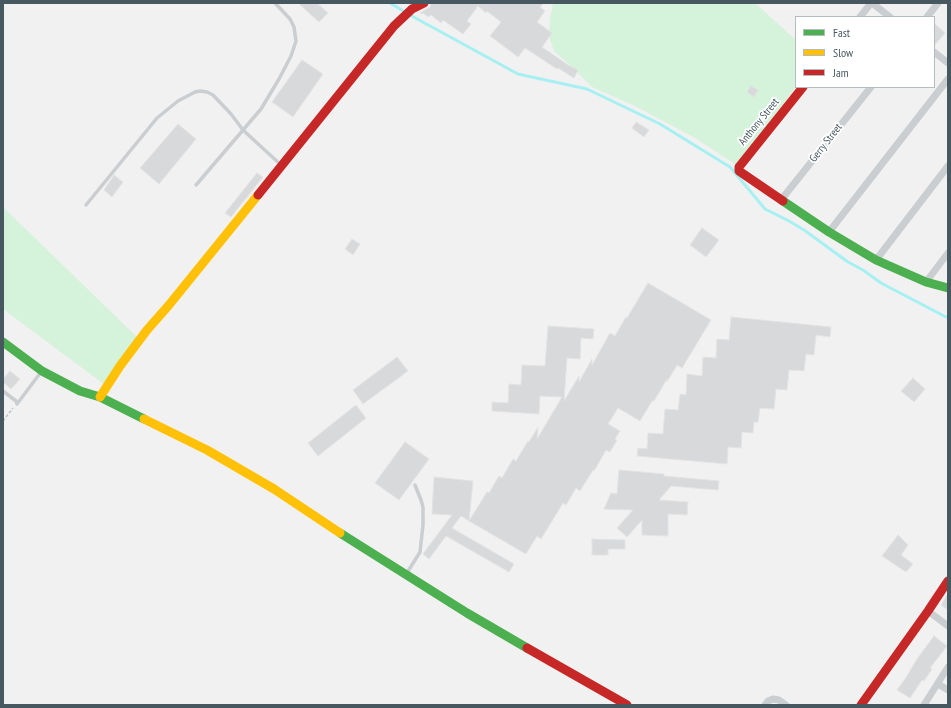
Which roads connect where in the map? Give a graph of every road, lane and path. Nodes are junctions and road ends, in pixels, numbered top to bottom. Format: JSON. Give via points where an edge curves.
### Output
{"nodes":[{"id":1,"x":275,"y":3,"type":"edge"},
{"id":2,"x":424,"y":3,"type":"edge"},
{"id":3,"x":872,"y":3,"type":"edge"},
{"id":4,"x":938,"y":3,"type":"edge"},
{"id":5,"x":861,"y":16,"type":"edge"},
{"id":6,"x":889,"y":16,"type":"edge"},
{"id":7,"x":928,"y":16,"type":"edge"},
{"id":8,"x":935,"y":53,"type":"edge"},
{"id":9,"x":948,"y":63,"type":"edge"},
{"id":10,"x":948,"y":79,"type":"edge"},
{"id":11,"x":802,"y":88,"type":"edge"},
{"id":12,"x":870,"y":88,"type":"edge"},
{"id":13,"x":243,"y":130,"type":"junction"},
{"id":14,"x":282,"y":166,"type":"junction"},
{"id":15,"x":948,"y":166,"type":"edge"},
{"id":16,"x":196,"y":185,"type":"dead end"},
{"id":17,"x":781,"y":200,"type":"junction"},
{"id":18,"x":86,"y":204,"type":"dead end"},
{"id":19,"x":829,"y":232,"type":"junction"},
{"id":20,"x":948,"y":253,"type":"edge"},
{"id":21,"x":876,"y":260,"type":"junction"},
{"id":22,"x":926,"y":282,"type":"junction"},
{"id":23,"x":948,"y":288,"type":"edge"},
{"id":24,"x":3,"y":342,"type":"edge"},
{"id":25,"x":42,"y":371,"type":"junction"},
{"id":26,"x":3,"y":391,"type":"edge"},
{"id":27,"x":100,"y":397,"type":"junction"},
{"id":28,"x":17,"y":404,"type":"junction"},
{"id":29,"x":3,"y":421,"type":"edge"},
{"id":30,"x":414,"y":485,"type":"dead end"},
{"id":31,"x":405,"y":575,"type":"junction"},
{"id":32,"x":948,"y":581,"type":"edge"},
{"id":33,"x":928,"y":611,"type":"junction"},
{"id":34,"x":948,"y":626,"type":"edge"},
{"id":35,"x":948,"y":667,"type":"edge"},
{"id":36,"x":938,"y":684,"type":"junction"},
{"id":37,"x":948,"y":690,"type":"edge"},
{"id":38,"x":626,"y":705,"type":"edge"},
{"id":39,"x":765,"y":705,"type":"edge"},
{"id":40,"x":786,"y":705,"type":"edge"},
{"id":41,"x":861,"y":705,"type":"edge"},
{"id":42,"x":924,"y":705,"type":"edge"}],
"edges":[{"from":1,"to":13,"type":"lane","via":[[294,26],[296,41],[279,79],[261,109]]},
{"from":2,"to":14,"type":"street","via":[[412,8],[394,26]]},
{"from":3,"to":5,"type":"street"},
{"from":3,"to":6,"type":"street"},
{"from":4,"to":7,"type":"street"},
{"from":8,"to":9,"type":"street"},
{"from":10,"to":19,"type":"street"},
{"from":11,"to":17,"type":"street","name":"Anthony Street","via":[[738,167],[741,173]]},
{"from":12,"to":17,"type":"street","name":"Gerry Street"},
{"from":13,"to":14,"type":"lane"},
{"from":13,"to":16,"type":"lane"},
{"from":13,"to":18,"type":"lane","via":[[213,95],[195,92],[178,101],[157,118]]},
{"from":14,"to":27,"type":"street","via":[[147,330]]},
{"from":15,"to":21,"type":"street"},
{"from":17,"to":19,"type":"street"},
{"from":19,"to":21,"type":"street"},
{"from":20,"to":22,"type":"street"},
{"from":21,"to":22,"type":"street"},
{"from":22,"to":23,"type":"street"},
{"from":24,"to":25,"type":"street"},
{"from":25,"to":27,"type":"street","via":[[80,391]]},
{"from":25,"to":28,"type":"lane"},
{"from":26,"to":28,"type":"lane"},
{"from":27,"to":31,"type":"street","via":[[207,450],[274,489]]},
{"from":28,"to":29,"type":"path"},
{"from":30,"to":31,"type":"lane","via":[[423,507],[420,552]]},
{"from":31,"to":38,"type":"street","via":[[501,634]]},
{"from":32,"to":33,"type":"street"},
{"from":33,"to":34,"type":"street"},
{"from":33,"to":41,"type":"street"},
{"from":35,"to":36,"type":"street"},
{"from":36,"to":37,"type":"street"},
{"from":36,"to":42,"type":"street"},
{"from":39,"to":40,"type":"street","via":[[773,699]]}]}
